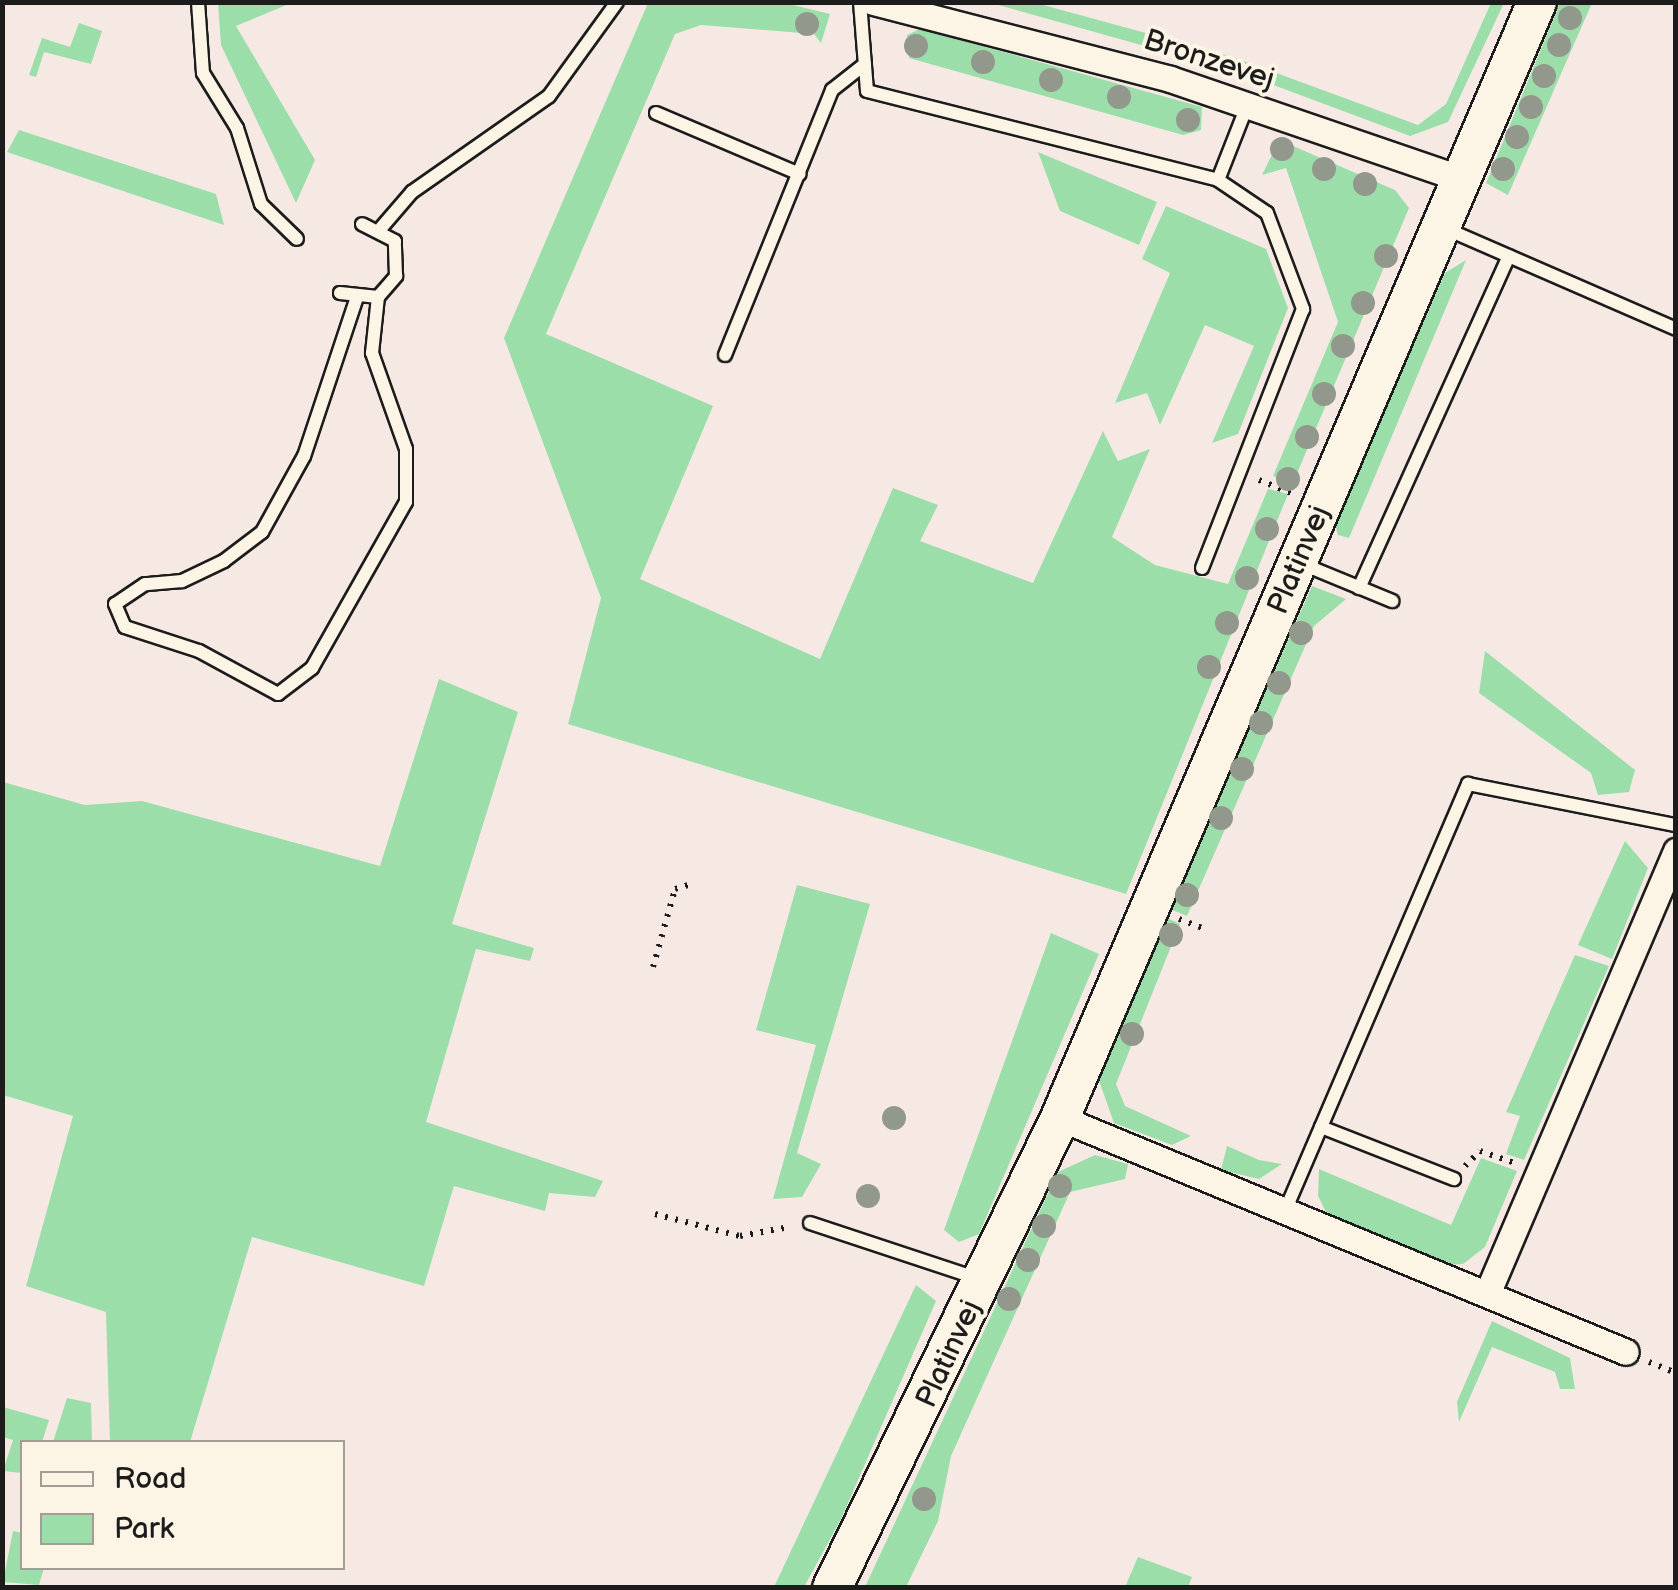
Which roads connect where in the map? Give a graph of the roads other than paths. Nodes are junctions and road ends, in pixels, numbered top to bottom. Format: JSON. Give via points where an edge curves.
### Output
{"nodes":[{"id":1,"x":198,"y":2,"type":"edge"},
{"id":2,"x":617,"y":2,"type":"edge"},
{"id":3,"x":860,"y":2,"type":"edge"},
{"id":4,"x":873,"y":2,"type":"edge"},
{"id":5,"x":1537,"y":2,"type":"edge"},
{"id":6,"x":865,"y":64,"type":"junction"},
{"id":7,"x":1247,"y":106,"type":"junction"},
{"id":8,"x":656,"y":113,"type":"dead end"},
{"id":9,"x":800,"y":174,"type":"junction"},
{"id":10,"x":1462,"y":179,"type":"junction"},
{"id":11,"x":1218,"y":180,"type":"junction"},
{"id":12,"x":362,"y":224,"type":"dead end"},
{"id":13,"x":1442,"y":227,"type":"junction"},
{"id":14,"x":382,"y":228,"type":"junction"},
{"id":15,"x":297,"y":239,"type":"dead end"},
{"id":16,"x":1509,"y":256,"type":"junction"},
{"id":17,"x":340,"y":293,"type":"dead end"},
{"id":18,"x":357,"y":297,"type":"junction"},
{"id":19,"x":378,"y":297,"type":"junction"},
{"id":20,"x":1676,"y":329,"type":"edge"},
{"id":21,"x":725,"y":355,"type":"dead end"},
{"id":22,"x":1298,"y":562,"type":"junction"},
{"id":23,"x":1202,"y":568,"type":"dead end"},
{"id":24,"x":1359,"y":588,"type":"junction"},
{"id":25,"x":1392,"y":601,"type":"dead end"},
{"id":26,"x":1676,"y":824,"type":"edge"},
{"id":27,"x":1676,"y":851,"type":"edge"},
{"id":28,"x":1060,"y":1118,"type":"junction"},
{"id":29,"x":1321,"y":1128,"type":"junction"},
{"id":30,"x":1454,"y":1179,"type":"road end"},
{"id":31,"x":1285,"y":1211,"type":"junction"},
{"id":32,"x":810,"y":1223,"type":"road end"},
{"id":33,"x":983,"y":1281,"type":"junction"},
{"id":34,"x":1486,"y":1294,"type":"junction"},
{"id":35,"x":1626,"y":1352,"type":"dead end"},
{"id":36,"x":832,"y":1588,"type":"edge"}],
"edges":[{"from":1,"to":15,"type":"lane","via":[[203,73],[237,128],[261,204]]},
{"from":2,"to":14,"type":"lane","via":[[548,96],[412,192]]},
{"from":3,"to":6,"type":"lane"},
{"from":4,"to":7,"type":"street","name":"Bronzevej"},
{"from":5,"to":10,"type":"street","name":"Platinvej"},
{"from":6,"to":9,"type":"lane","via":[[832,90]]},
{"from":6,"to":11,"type":"lane","via":[[866,91]]},
{"from":7,"to":10,"type":"street","name":"Bronzevej"},
{"from":7,"to":11,"type":"lane"},
{"from":8,"to":9,"type":"lane"},
{"from":9,"to":21,"type":"lane"},
{"from":10,"to":13,"type":"street","name":"Platinvej"},
{"from":11,"to":23,"type":"lane","via":[[1268,213],[1302,309]]},
{"from":12,"to":14,"type":"lane"},
{"from":13,"to":16,"type":"lane"},
{"from":13,"to":22,"type":"street","name":"Platinvej"},
{"from":14,"to":19,"type":"lane","via":[[400,260]]},
{"from":16,"to":20,"type":"lane"},
{"from":16,"to":24,"type":"lane"},
{"from":17,"to":18,"type":"lane"},
{"from":18,"to":19,"type":"lane"},
{"from":18,"to":19,"type":"lane","via":[[304,456],[262,532],[224,561],[182,581],[145,584],[115,604],[126,627],[200,651],[278,694],[312,668],[406,502],[406,449],[372,353]]},
{"from":22,"to":24,"type":"lane"},
{"from":22,"to":28,"type":"street","name":"Platinvej"},
{"from":24,"to":25,"type":"lane"},
{"from":26,"to":29,"type":"lane","via":[[1468,784]]},
{"from":27,"to":34,"type":"street"},
{"from":28,"to":31,"type":"street"},
{"from":28,"to":33,"type":"street","name":"Platinvej"},
{"from":29,"to":30,"type":"lane"},
{"from":29,"to":31,"type":"lane"},
{"from":31,"to":34,"type":"street"},
{"from":32,"to":33,"type":"lane"},
{"from":33,"to":36,"type":"street","name":"Platinvej"},
{"from":34,"to":35,"type":"street"}]}
